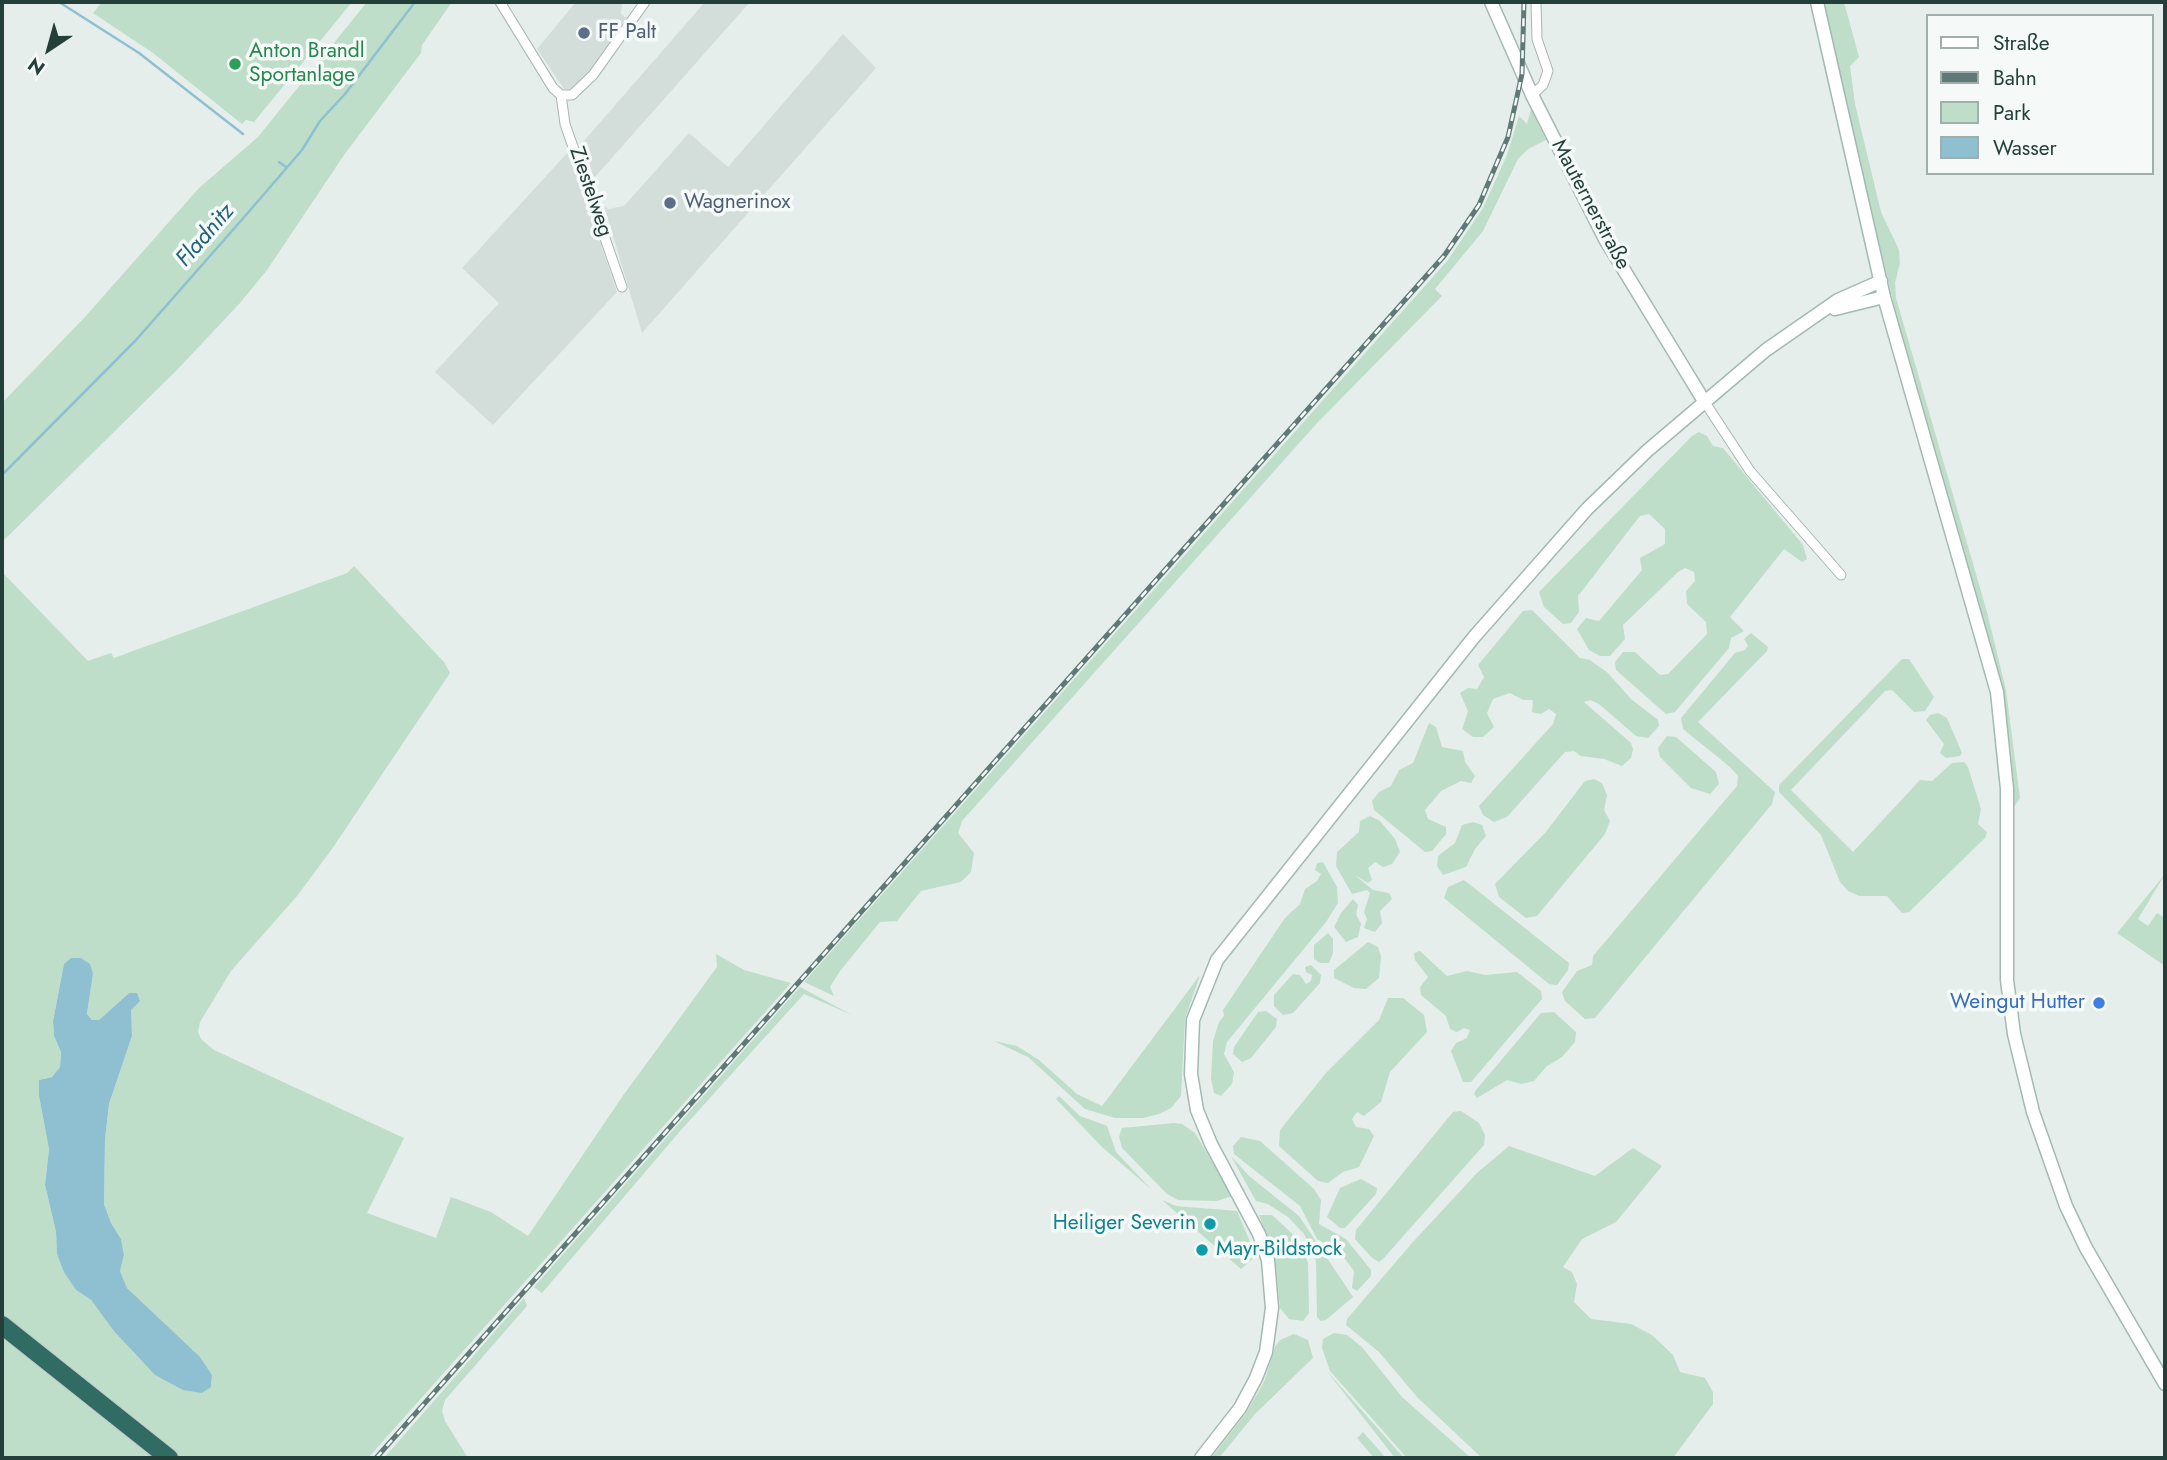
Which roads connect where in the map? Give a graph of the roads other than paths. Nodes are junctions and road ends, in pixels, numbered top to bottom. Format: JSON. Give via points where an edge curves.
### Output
{"nodes":[{"id":1,"x":500,"y":2,"type":"edge"},
{"id":2,"x":645,"y":2,"type":"edge"},
{"id":3,"x":1491,"y":2,"type":"edge"},
{"id":4,"x":1536,"y":2,"type":"edge"},
{"id":5,"x":1817,"y":2,"type":"edge"},
{"id":6,"x":561,"y":95,"type":"junction"},
{"id":7,"x":1532,"y":95,"type":"junction"},
{"id":8,"x":1881,"y":281,"type":"junction"},
{"id":9,"x":622,"y":287,"type":"dead end"},
{"id":10,"x":1884,"y":297,"type":"junction"},
{"id":11,"x":1812,"y":318,"type":"junction"},
{"id":12,"x":1704,"y":401,"type":"junction"},
{"id":13,"x":1841,"y":575,"type":"dead end"},
{"id":14,"x":2,"y":1325,"type":"edge"},
{"id":15,"x":2165,"y":1384,"type":"edge"},
{"id":16,"x":169,"y":1458,"type":"edge"},
{"id":17,"x":1201,"y":1458,"type":"edge"}],
"edges":[{"from":1,"to":6,"type":"street"},
{"from":2,"to":6,"type":"street","via":[[581,88],[572,95]]},
{"from":3,"to":7,"type":"main road","name":"Mauternerstraße"},
{"from":4,"to":7,"type":"street","via":[[1537,39],[1548,71],[1543,85]]},
{"from":5,"to":8,"type":"main road"},
{"from":6,"to":9,"type":"street","name":"Ziestelweg","via":[[565,124]]},
{"from":7,"to":12,"type":"main road","name":"Mauternerstraße","via":[[1605,239]]},
{"from":8,"to":10,"type":"main road"},
{"from":8,"to":11,"type":"main road","via":[[1838,300]]},
{"from":10,"to":11,"type":"main road"},
{"from":10,"to":15,"type":"main road","via":[[1997,692],[2007,789],[2007,980],[2014,1034],[2033,1111],[2066,1206]]},
{"from":11,"to":12,"type":"main road"},
{"from":12,"to":13,"type":"street","via":[[1750,471]]},
{"from":12,"to":17,"type":"main road","via":[[1587,509],[1528,572],[1217,960],[1193,1020],[1191,1074],[1197,1110],[1250,1213],[1272,1285],[1269,1339],[1256,1378]]},
{"from":14,"to":16,"type":"highway"}]}
